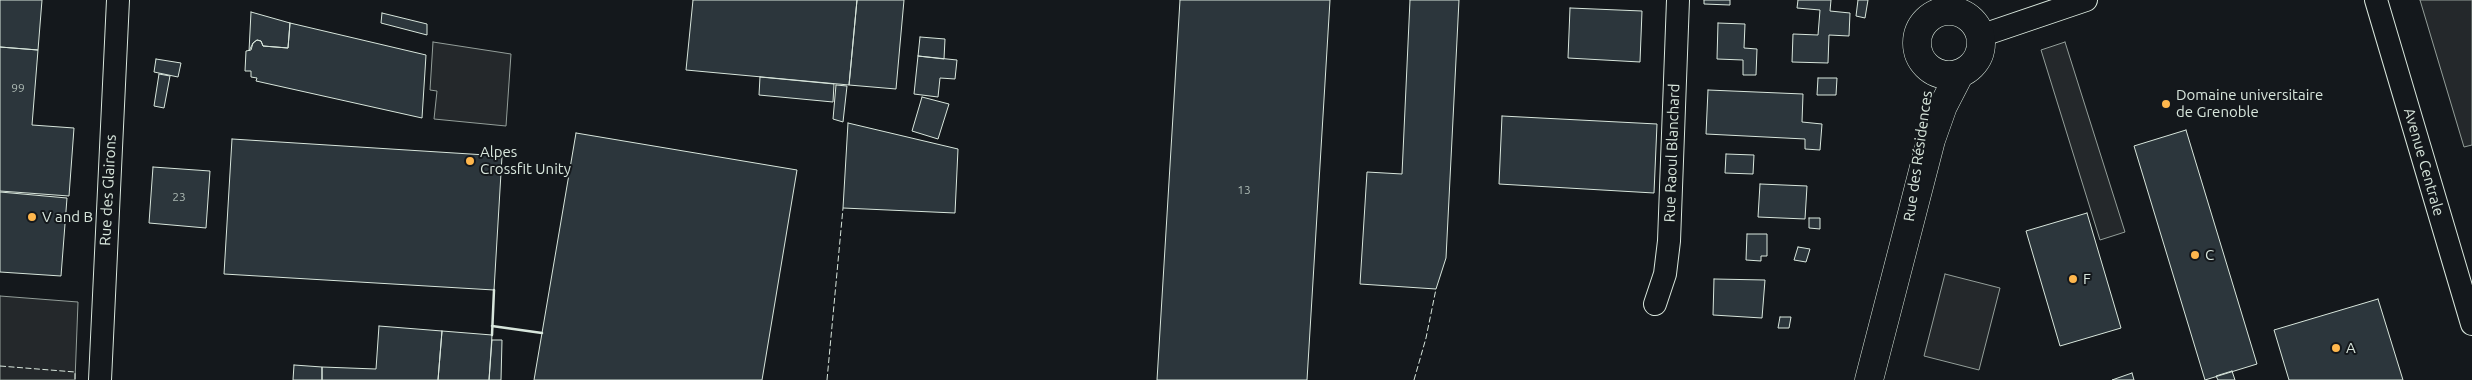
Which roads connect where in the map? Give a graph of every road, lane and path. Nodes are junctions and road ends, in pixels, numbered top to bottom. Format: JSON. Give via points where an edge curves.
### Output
{"nodes":[{"id":1,"x":118,"y":0,"type":"edge"},
{"id":2,"x":1678,"y":0,"type":"edge"},
{"id":3,"x":1917,"y":0,"type":"edge"},
{"id":4,"x":2086,"y":0,"type":"edge"},
{"id":5,"x":2376,"y":0,"type":"edge"},
{"id":6,"x":1942,"y":6,"type":"edge"},
{"id":7,"x":1921,"y":28,"type":"junction"},
{"id":8,"x":1980,"y":36,"type":"junction"},
{"id":9,"x":1931,"y":69,"type":"junction"},
{"id":10,"x":1960,"y":73,"type":"junction"},
{"id":11,"x":1905,"y":243,"type":"junction"},
{"id":12,"x":1655,"y":304,"type":"dead end"},
{"id":13,"x":2472,"y":324,"type":"edge"},
{"id":14,"x":100,"y":380,"type":"edge"},
{"id":15,"x":1869,"y":380,"type":"edge"}],
"edges":[{"from":1,"to":14,"type":"street","name":"Rue des Glairons"},
{"from":2,"to":12,"type":"street","name":"Rue Raoul Blanchard","via":[[1669,241],[1665,274]]},
{"from":3,"to":7,"type":"street"},
{"from":4,"to":8,"type":"street"},
{"from":5,"to":13,"type":"street","name":"Avenue Centrale"},
{"from":6,"to":7,"type":"street"},
{"from":6,"to":8,"type":"street","via":[[1971,20]]},
{"from":7,"to":9,"type":"street","via":[[1920,56]]},
{"from":8,"to":10,"type":"street","via":[[1976,60]]},
{"from":9,"to":10,"type":"street","via":[[1941,74]]},
{"from":9,"to":11,"type":"street","name":"Rue des Résidences"},
{"from":10,"to":11,"type":"street","name":"Rue des Résidences","via":[[1931,140]]},
{"from":11,"to":15,"type":"street","name":"Rue des Résidences"}]}
